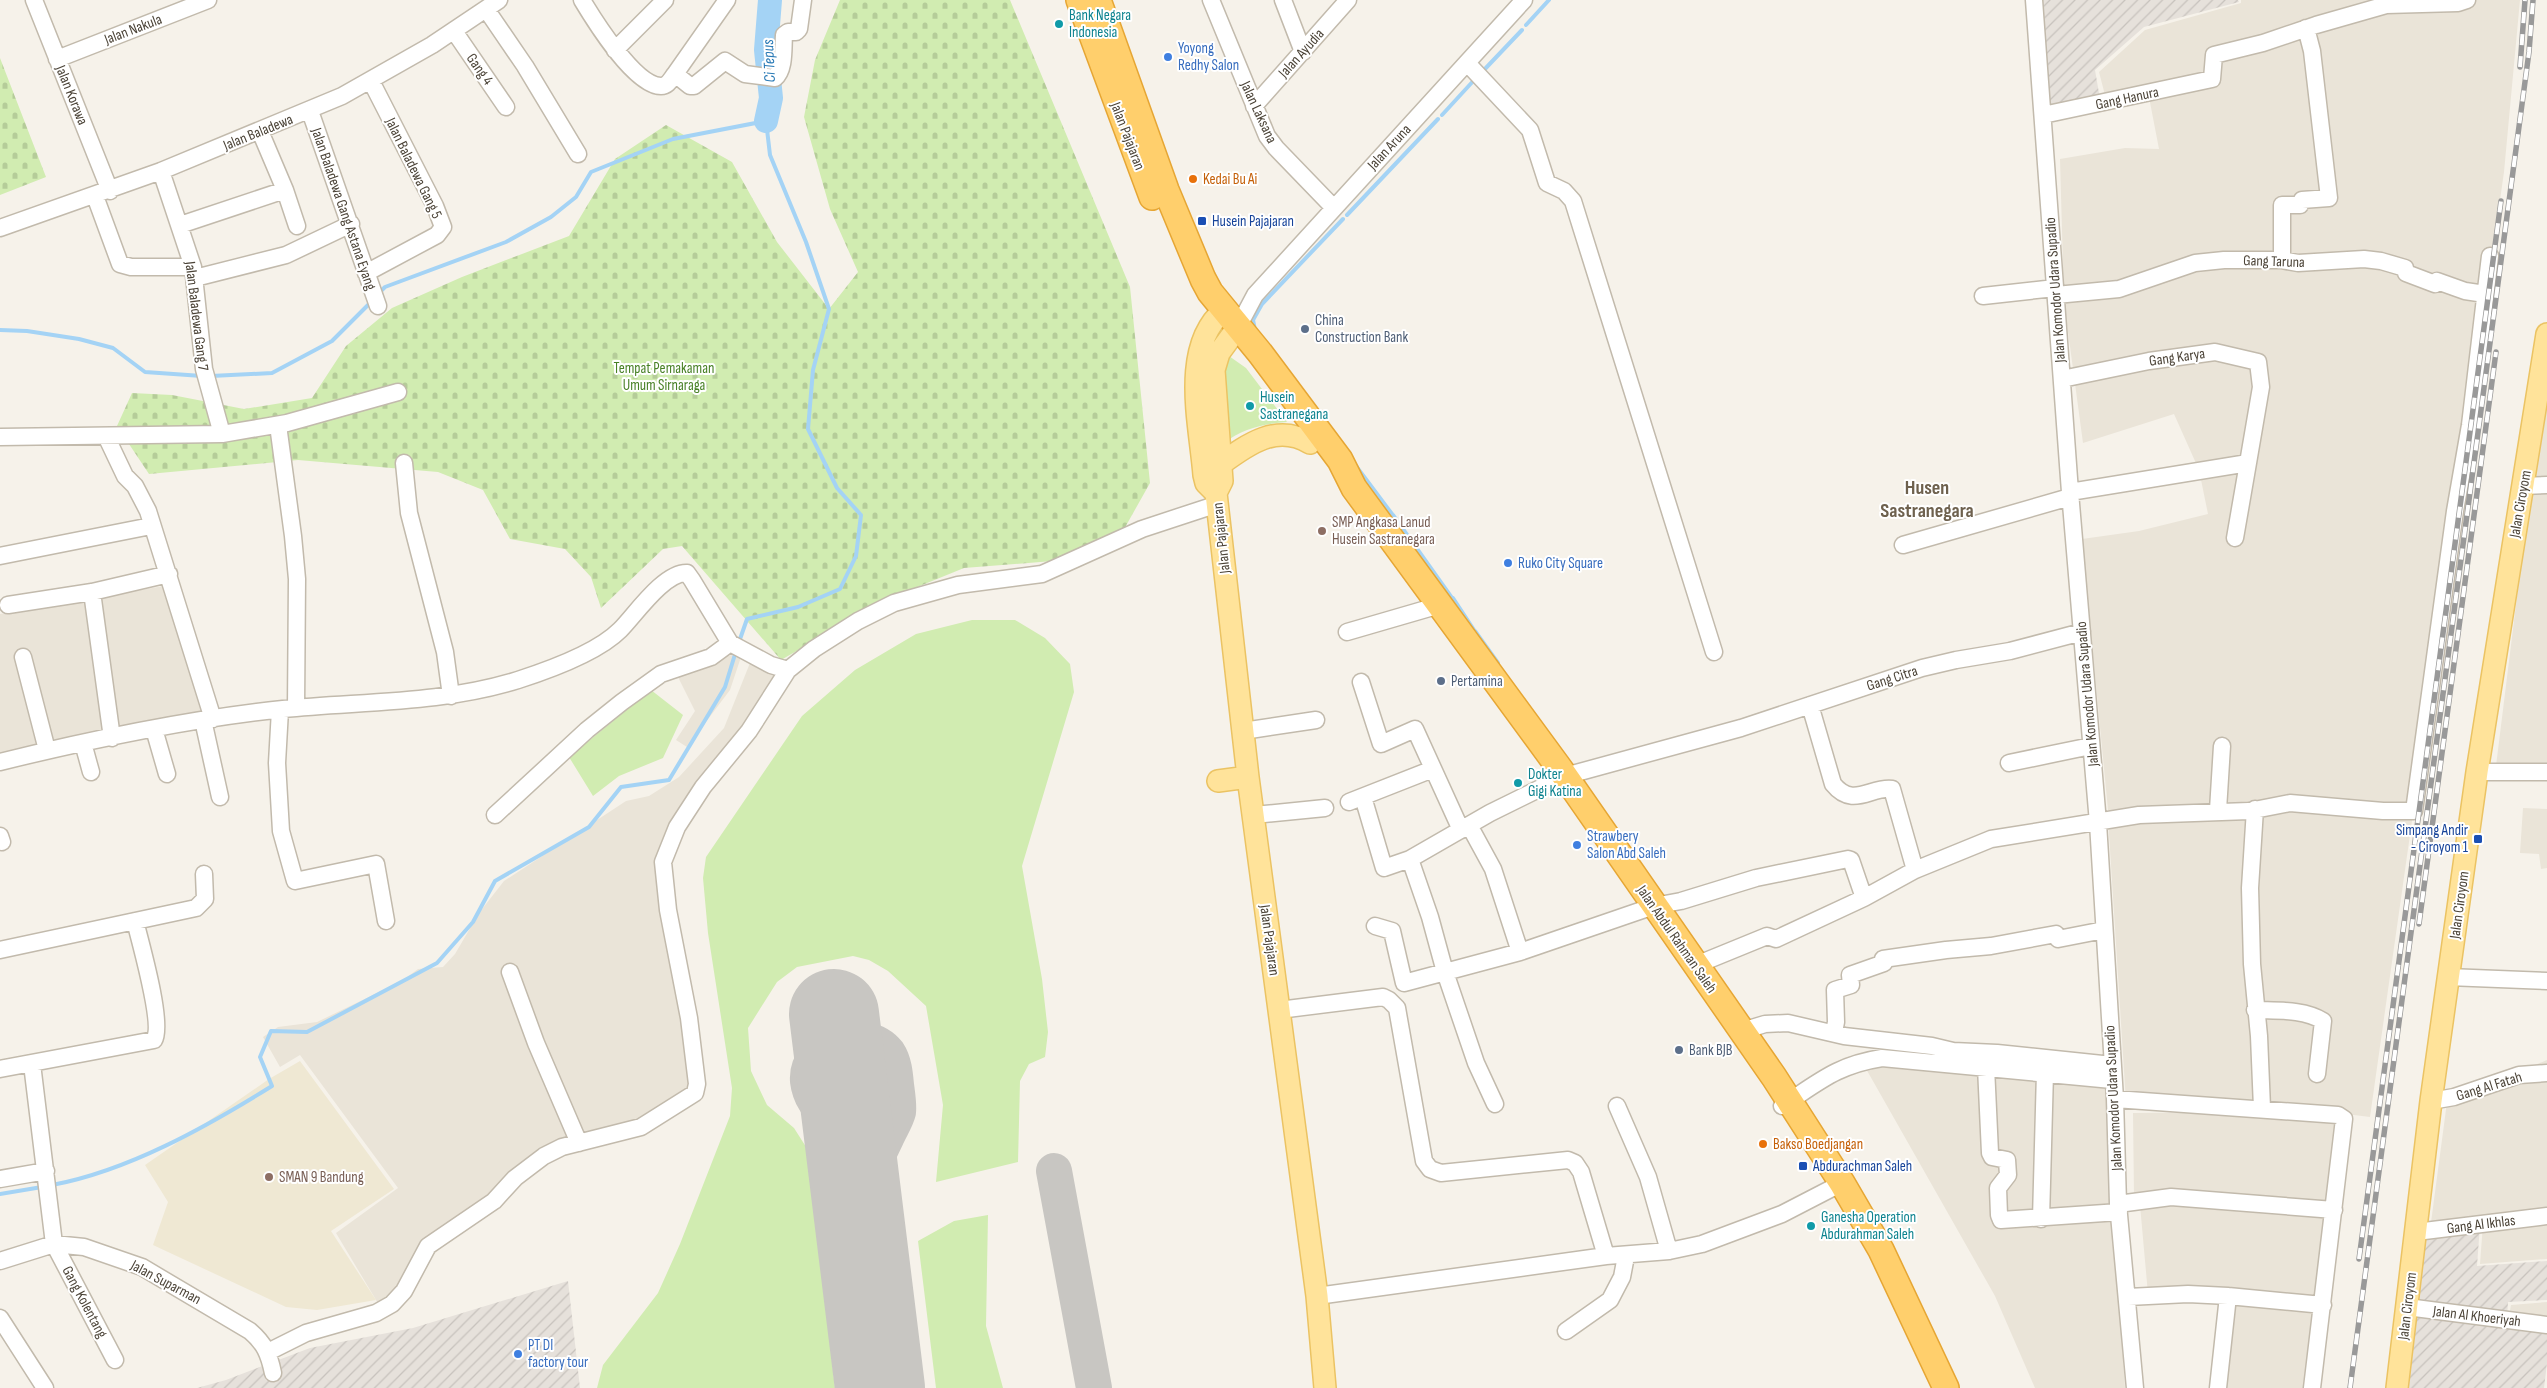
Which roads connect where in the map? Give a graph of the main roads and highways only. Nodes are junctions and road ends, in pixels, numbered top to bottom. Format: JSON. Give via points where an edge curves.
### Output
{"nodes":[{"id":1,"x":1079,"y":0,"type":"edge"},
{"id":2,"x":1098,"y":0,"type":"edge"},
{"id":3,"x":1226,"y":323,"type":"junction"},
{"id":4,"x":2547,"y":334,"type":"edge"},
{"id":5,"x":1310,"y":443,"type":"junction"},
{"id":6,"x":1221,"y":464,"type":"junction"},
{"id":7,"x":1354,"y":488,"type":"junction"},
{"id":8,"x":1217,"y":498,"type":"junction"},
{"id":9,"x":1248,"y":777,"type":"junction"},
{"id":10,"x":1218,"y":781,"type":"dead end"},
{"id":11,"x":1325,"y":1388,"type":"edge"},
{"id":12,"x":1946,"y":1388,"type":"edge"},
{"id":13,"x":2397,"y":1388,"type":"edge"}],
"edges":[{"from":1,"to":3,"type":"highway","name":"Jalan Pajajaran","via":[[1130,142],[1184,276]]},
{"from":2,"to":3,"type":"highway","name":"Jalan Pajajaran","via":[[1185,241]]},
{"from":3,"to":5,"type":"highway","name":"Jalan Abdul Rahman Saleh","via":[[1254,368]]},
{"from":3,"to":6,"type":"main road","name":"Jalan Pajajaran","via":[[1214,370]]},
{"from":3,"to":7,"type":"highway","name":"Jalan Abdul Rahman Saleh","via":[[1285,385],[1340,460]]},
{"from":3,"to":8,"type":"main road","name":"Jalan Pajajaran","via":[[1198,349],[1196,372],[1204,475]]},
{"from":4,"to":13,"type":"main road","name":"Jalan Ciroyom","via":[[2477,772],[2431,1101]]},
{"from":5,"to":6,"type":"main road","via":[[1288,434],[1276,435],[1241,449]]},
{"from":5,"to":7,"type":"highway","name":"Jalan Abdul Rahman Saleh","via":[[1330,469]]},
{"from":6,"to":8,"type":"main road","name":"Jalan Pajajaran","via":[[1222,481]]},
{"from":7,"to":12,"type":"highway","name":"Jalan Abdul Rahman Saleh","via":[[1565,776],[1742,1031],[1786,1104],[1842,1183],[1881,1250]]},
{"from":8,"to":9,"type":"main road","name":"Jalan Pajajaran"},
{"from":9,"to":10,"type":"main road"},
{"from":9,"to":11,"type":"main road","name":"Jalan Pajajaran","via":[[1317,1296]]}]}
